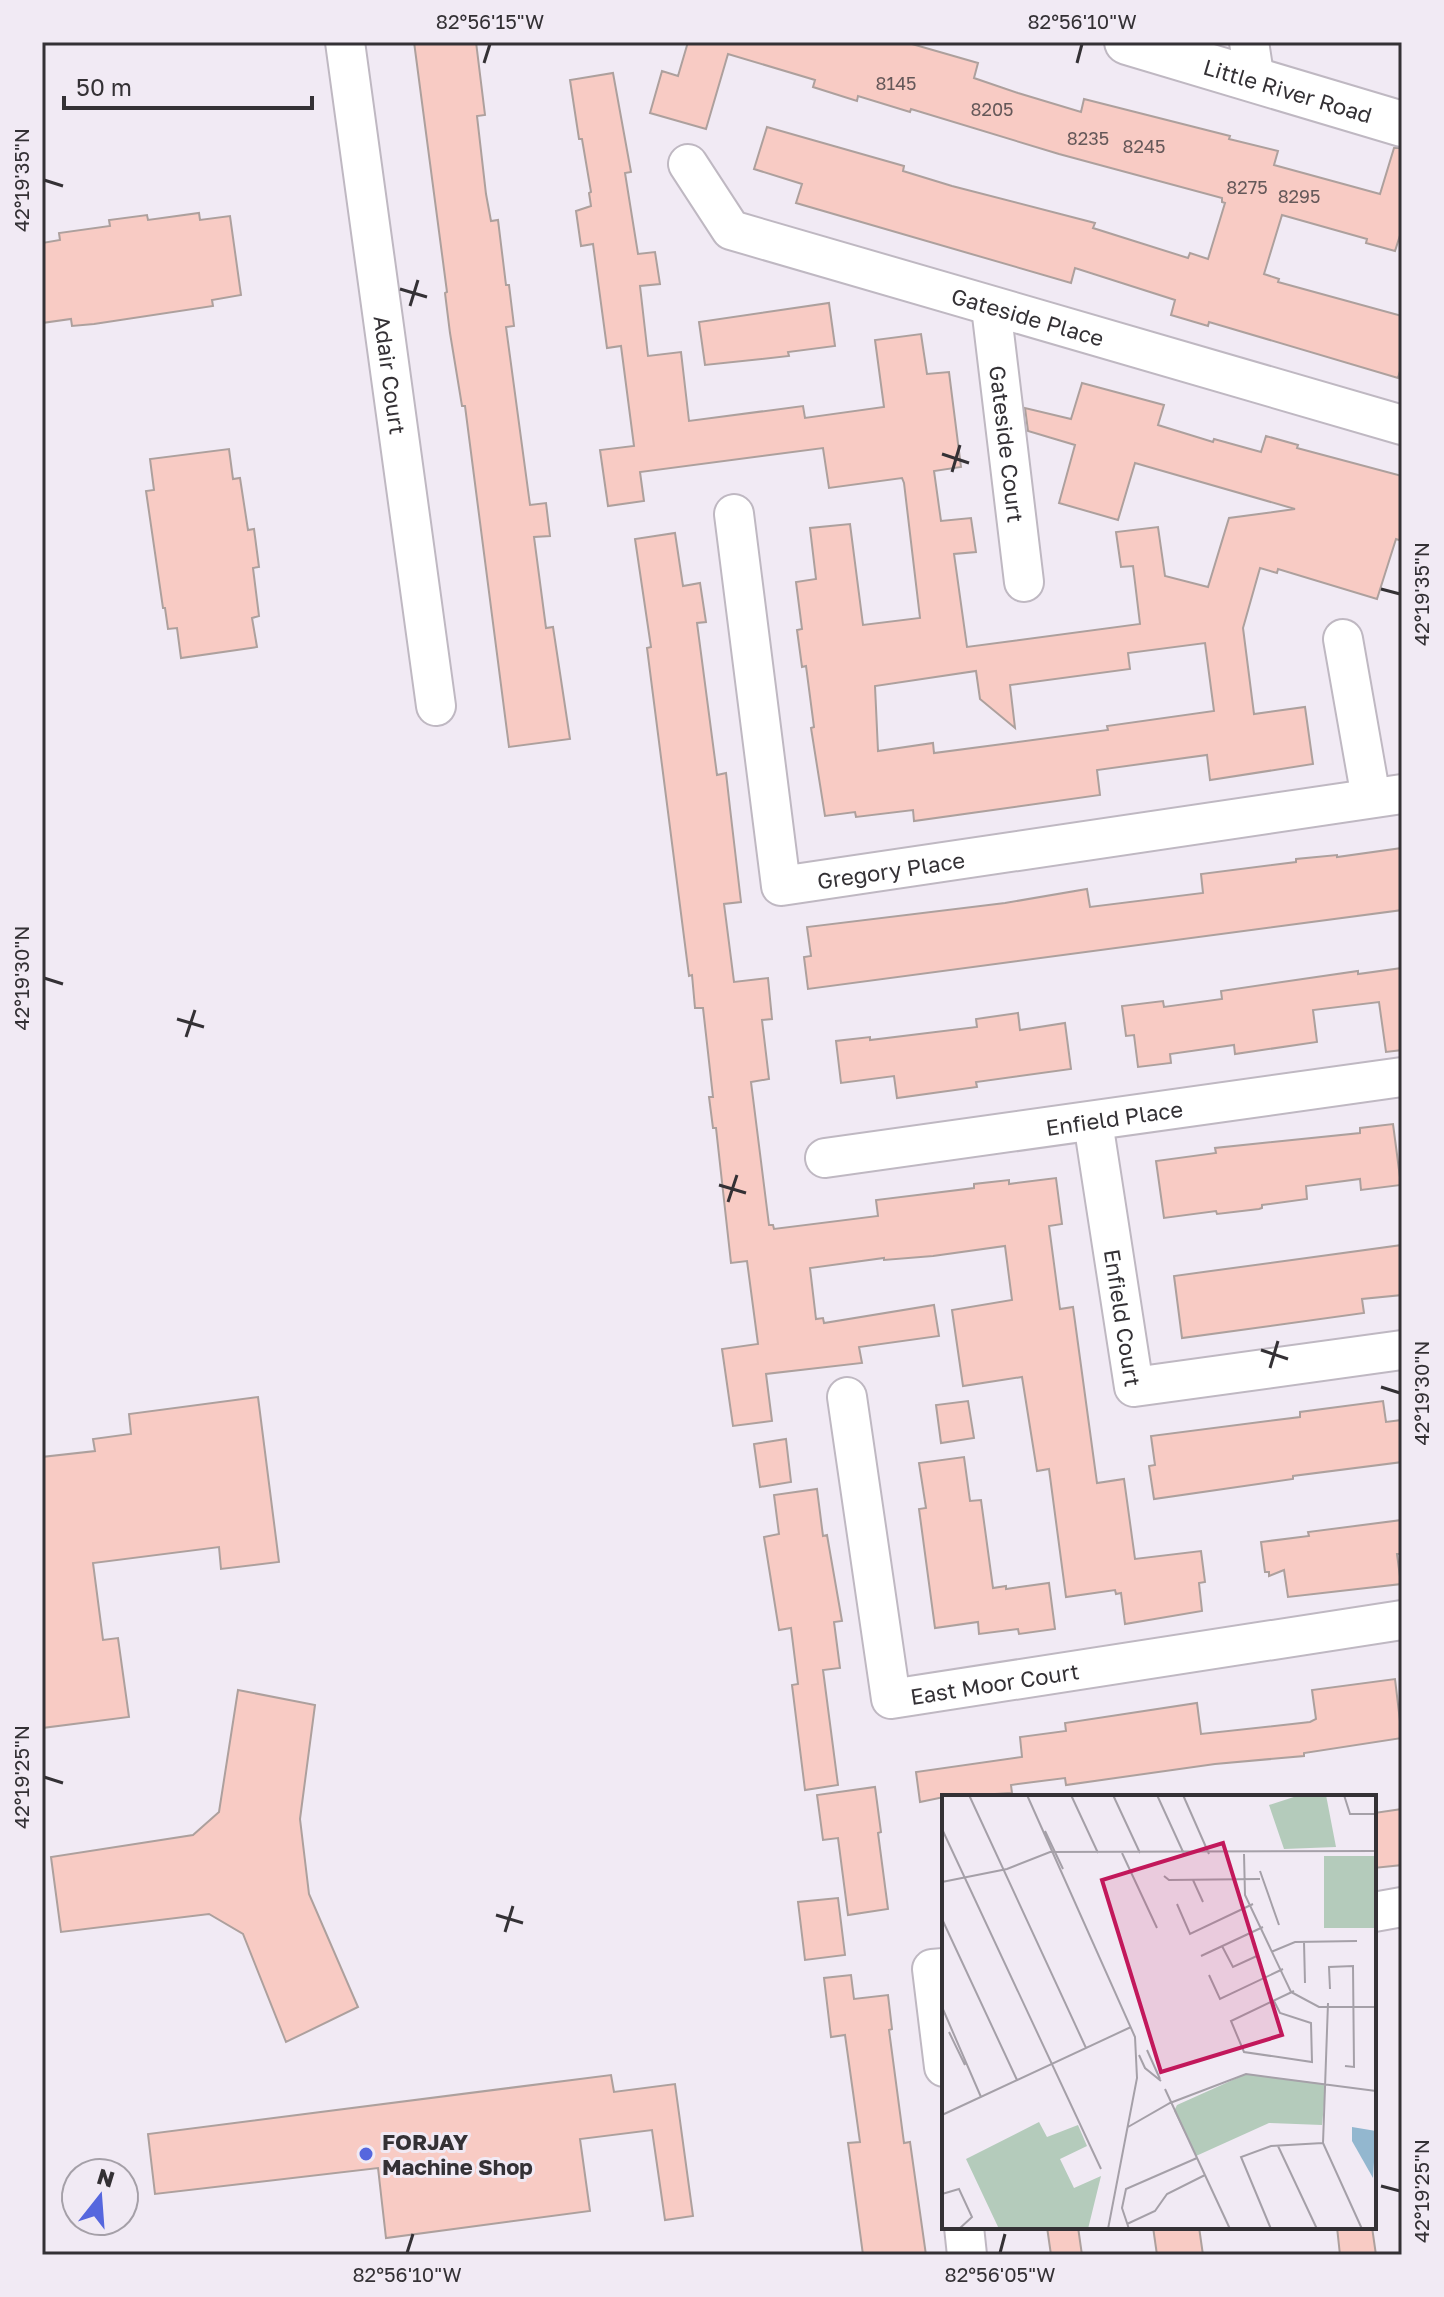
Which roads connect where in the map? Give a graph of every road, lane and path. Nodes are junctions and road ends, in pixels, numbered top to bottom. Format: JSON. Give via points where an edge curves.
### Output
{"nodes":[{"id":1,"x":345,"y":42,"type":"edge"},
{"id":2,"x":1127,"y":42,"type":"edge"},
{"id":3,"x":1252,"y":61,"type":"edge"},
{"id":4,"x":1402,"y":124,"type":"edge"},
{"id":5,"x":688,"y":164,"type":"dead end"},
{"id":6,"x":991,"y":307,"type":"junction"},
{"id":7,"x":1402,"y":425,"type":"edge"},
{"id":8,"x":734,"y":514,"type":"dead end"},
{"id":9,"x":1024,"y":582,"type":"dead end"},
{"id":10,"x":1343,"y":639,"type":"dead end"},
{"id":11,"x":436,"y":706,"type":"dead end"},
{"id":12,"x":1386,"y":796,"type":"edge"},
{"id":13,"x":1402,"y":1077,"type":"edge"},
{"id":14,"x":1093,"y":1122,"type":"junction"},
{"id":15,"x":825,"y":1158,"type":"dead end"},
{"id":16,"x":1402,"y":1350,"type":"edge"},
{"id":17,"x":847,"y":1397,"type":"dead end"},
{"id":18,"x":1402,"y":1620,"type":"edge"},
{"id":19,"x":1402,"y":1907,"type":"edge"},
{"id":20,"x":1376,"y":1912,"type":"edge"},
{"id":21,"x":942,"y":1968,"type":"edge"},
{"id":22,"x":942,"y":2051,"type":"edge"},
{"id":23,"x":964,"y":2229,"type":"edge"},
{"id":24,"x":967,"y":2255,"type":"edge"}],
"edges":[{"from":1,"to":11,"type":"street","name":"Adair Court"},
{"from":2,"to":3,"type":"street","name":"Little River Road"},
{"from":3,"to":4,"type":"street","name":"Little River Road"},
{"from":5,"to":6,"type":"street","name":"Gateside Place","via":[[731,230]]},
{"from":6,"to":7,"type":"street","name":"Gateside Place"},
{"from":6,"to":9,"type":"street","name":"Gateside Court"},
{"from":8,"to":12,"type":"street","name":"Gregory Place","via":[[781,886]]},
{"from":10,"to":12,"type":"street","name":"Gregory Place"},
{"from":13,"to":14,"type":"street","name":"Enfield Place"},
{"from":14,"to":15,"type":"street","name":"Enfield Place"},
{"from":14,"to":16,"type":"street","name":"Enfield Court","via":[[1134,1387]]},
{"from":17,"to":18,"type":"street","name":"East Moor Court","via":[[891,1699]]},
{"from":19,"to":20,"type":"street"},
{"from":21,"to":22,"type":"street","via":[[932,1969]]},
{"from":23,"to":24,"type":"street"}]}
